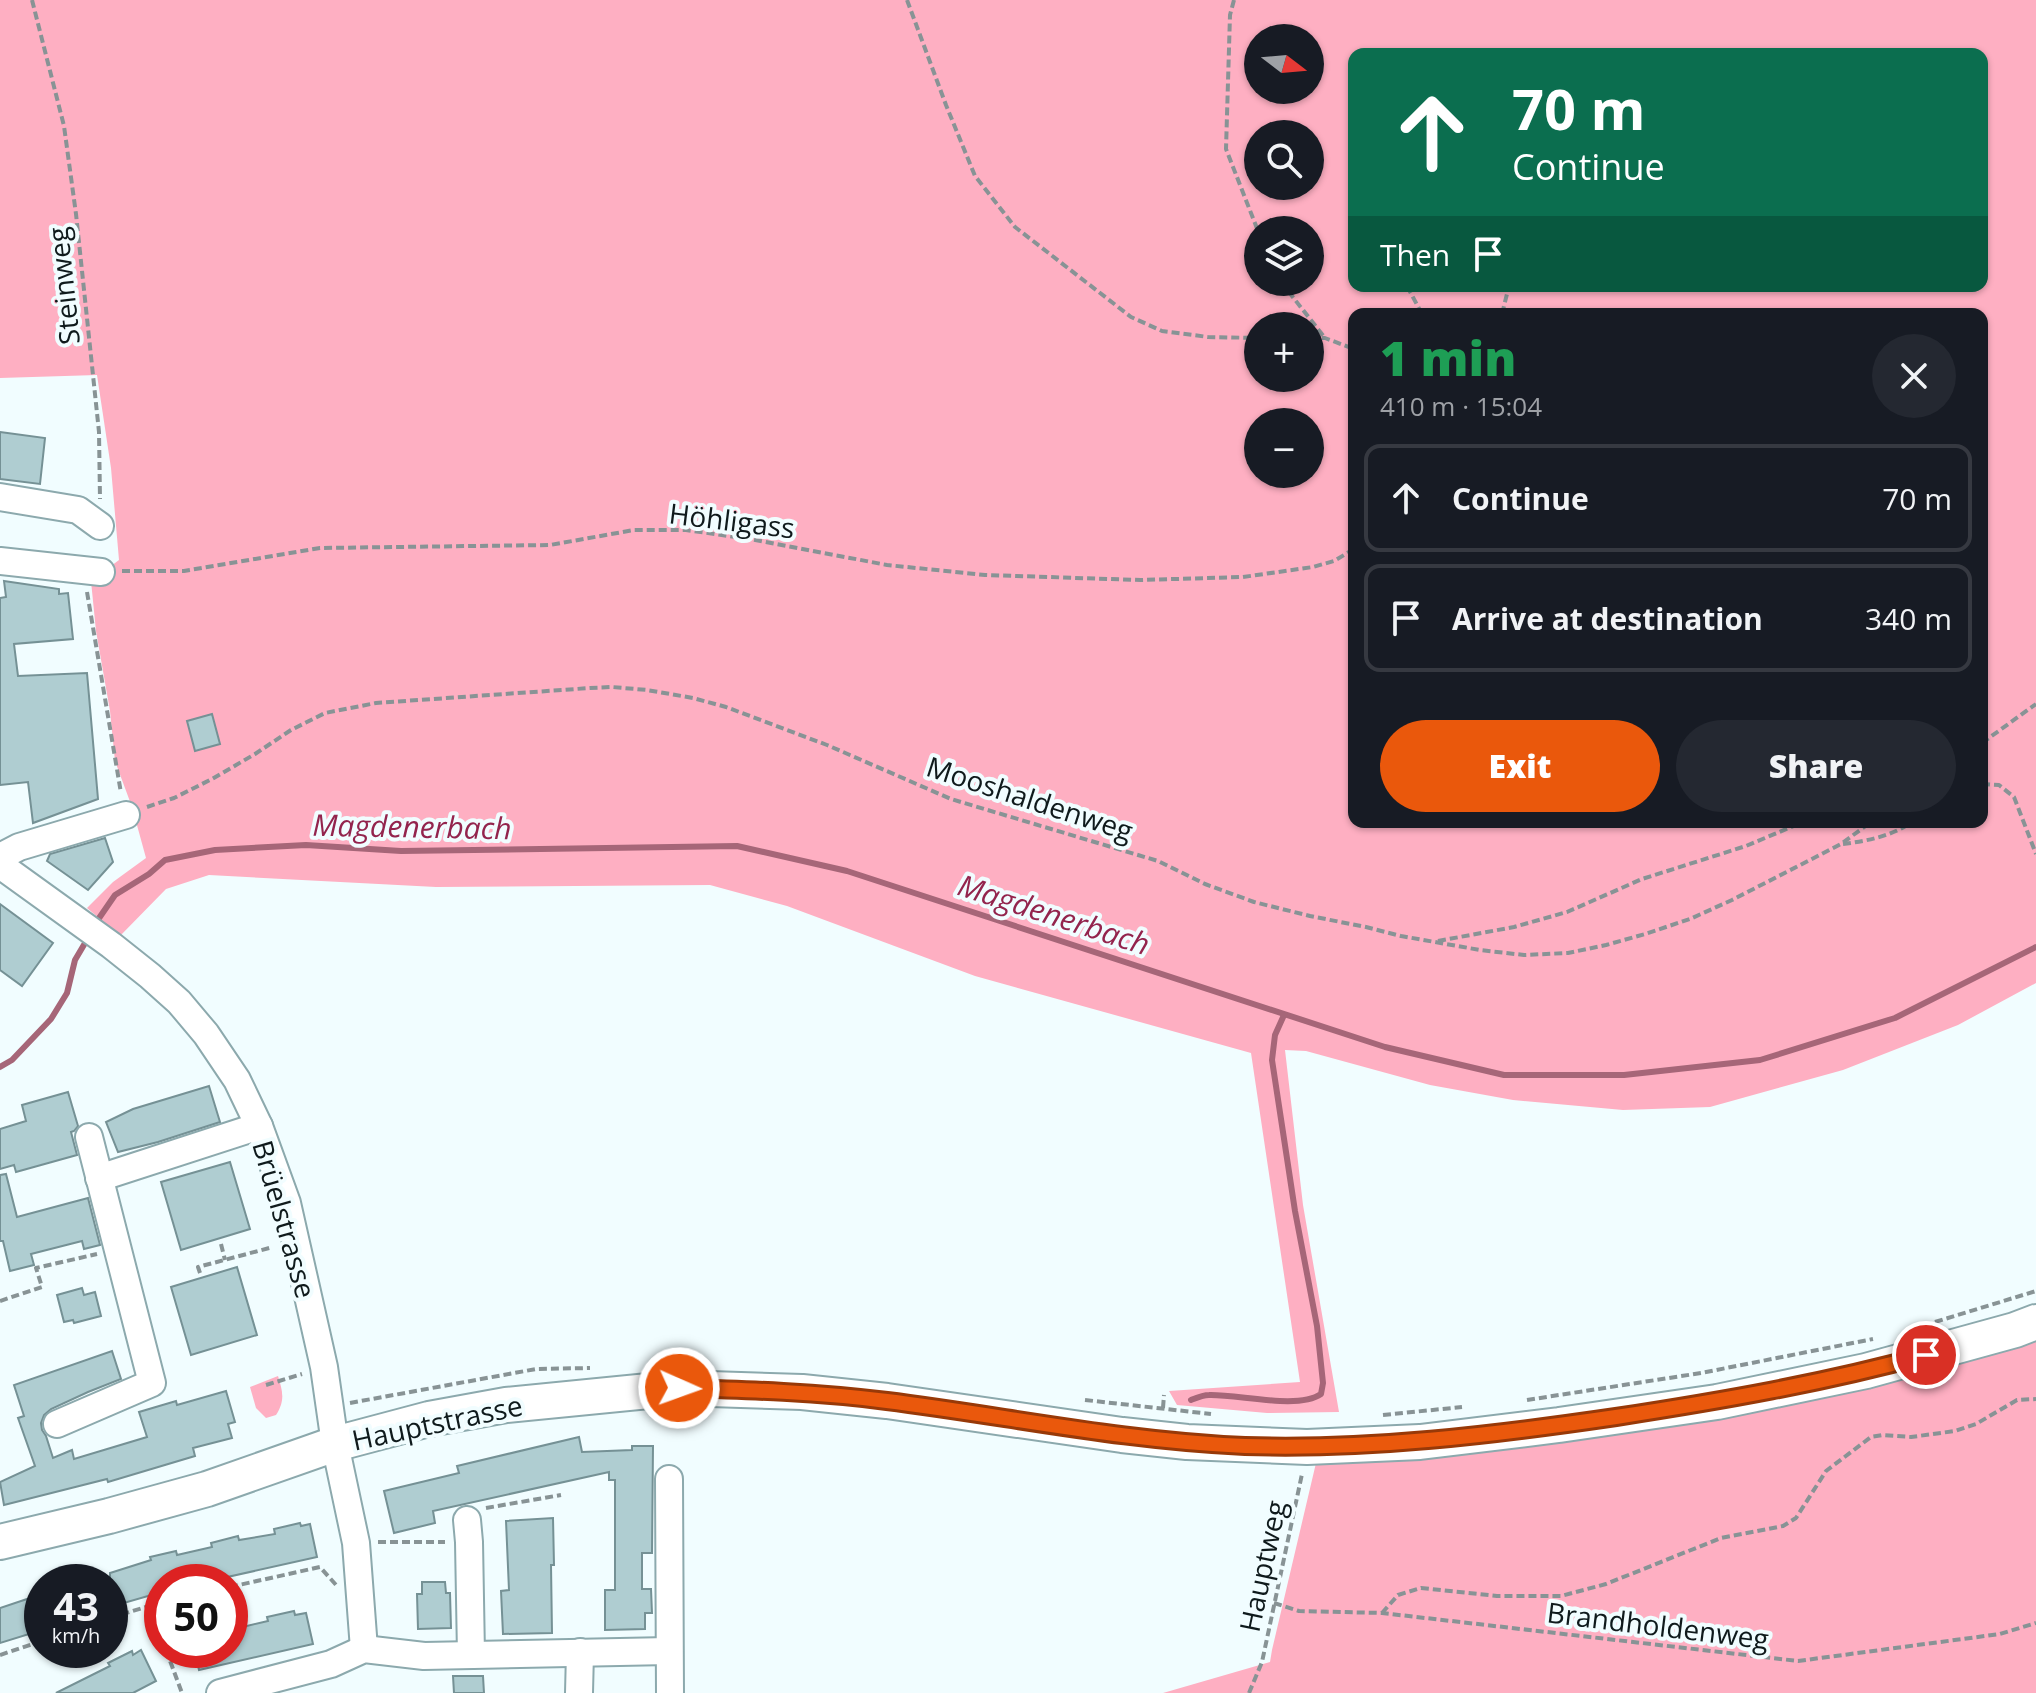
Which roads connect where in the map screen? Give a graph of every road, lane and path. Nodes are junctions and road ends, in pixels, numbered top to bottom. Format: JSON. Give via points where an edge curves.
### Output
{"nodes":[{"id":1,"x":32,"y":0,"type":"edge"},
{"id":2,"x":907,"y":0,"type":"edge"},
{"id":3,"x":1234,"y":0,"type":"edge"},
{"id":4,"x":1252,"y":216,"type":"edge"},
{"id":5,"x":1292,"y":296,"type":"edge"},
{"id":6,"x":1244,"y":338,"type":"edge"},
{"id":7,"x":1325,"y":338,"type":"joint"},
{"id":8,"x":1348,"y":347,"type":"edge"},
{"id":9,"x":0,"y":497,"type":"edge"},
{"id":10,"x":100,"y":526,"type":"joint"},
{"id":11,"x":1348,"y":553,"type":"edge"},
{"id":12,"x":0,"y":561,"type":"edge"},
{"id":13,"x":93,"y":571,"type":"junction"},
{"id":14,"x":2036,"y":704,"type":"edge"},
{"id":15,"x":1988,"y":739,"type":"edge"},
{"id":16,"x":1988,"y":784,"type":"edge"},
{"id":17,"x":126,"y":815,"type":"junction"},
{"id":18,"x":1789,"y":828,"type":"edge"},
{"id":19,"x":1863,"y":828,"type":"edge"},
{"id":20,"x":1904,"y":828,"type":"edge"},
{"id":21,"x":1841,"y":844,"type":"junction"},
{"id":22,"x":2036,"y":854,"type":"edge"},
{"id":23,"x":0,"y":857,"type":"edge"},
{"id":24,"x":0,"y":865,"type":"edge"},
{"id":25,"x":1435,"y":941,"type":"junction"},
{"id":26,"x":259,"y":1126,"type":"junction"},
{"id":27,"x":89,"y":1137,"type":"dead end"},
{"id":28,"x":99,"y":1178,"type":"junction"},
{"id":29,"x":295,"y":1241,"type":"junction"},
{"id":30,"x":221,"y":1244,"type":"dead end"},
{"id":31,"x":117,"y":1250,"type":"junction"},
{"id":32,"x":225,"y":1260,"type":"junction"},
{"id":33,"x":200,"y":1273,"type":"dead end"},
{"id":34,"x":2036,"y":1291,"type":"edge"},
{"id":35,"x":0,"y":1301,"type":"edge"},
{"id":36,"x":2036,"y":1322,"type":"edge"},
{"id":37,"x":1931,"y":1323,"type":"dead end"},
{"id":38,"x":1886,"y":1337,"type":"dead end"},
{"id":39,"x":324,"y":1367,"type":"junction"},
{"id":40,"x":596,"y":1367,"type":"dead end"},
{"id":41,"x":266,"y":1385,"type":"dead end"},
{"id":42,"x":1079,"y":1399,"type":"dead end"},
{"id":43,"x":2036,"y":1399,"type":"edge"},
{"id":44,"x":1527,"y":1400,"type":"dead end"},
{"id":45,"x":330,"y":1406,"type":"junction"},
{"id":46,"x":1464,"y":1407,"type":"dead end"},
{"id":47,"x":1218,"y":1414,"type":"dead end"},
{"id":48,"x":1370,"y":1416,"type":"dead end"},
{"id":49,"x":57,"y":1424,"type":"dead end"},
{"id":50,"x":335,"y":1444,"type":"junction"},
{"id":51,"x":1307,"y":1447,"type":"junction"},
{"id":52,"x":669,"y":1479,"type":"dead end"},
{"id":53,"x":561,"y":1495,"type":"dead end"},
{"id":54,"x":468,"y":1531,"type":"junction"},
{"id":55,"x":393,"y":1541,"type":"dead end"},
{"id":56,"x":0,"y":1542,"type":"edge"},
{"id":57,"x":248,"y":1583,"type":"edge"},
{"id":58,"x":336,"y":1586,"type":"dead end"},
{"id":59,"x":1274,"y":1603,"type":"junction"},
{"id":60,"x":1382,"y":1613,"type":"junction"},
{"id":61,"x":2036,"y":1623,"type":"edge"},
{"id":62,"x":24,"y":1647,"type":"edge"},
{"id":63,"x":364,"y":1649,"type":"junction"},
{"id":64,"x":669,"y":1651,"type":"junction"},
{"id":65,"x":580,"y":1652,"type":"junction"},
{"id":66,"x":0,"y":1655,"type":"edge"},
{"id":67,"x":471,"y":1655,"type":"junction"},
{"id":68,"x":173,"y":1668,"type":"edge"},
{"id":69,"x":182,"y":1693,"type":"edge"},
{"id":70,"x":220,"y":1693,"type":"edge"},
{"id":71,"x":579,"y":1693,"type":"edge"},
{"id":72,"x":670,"y":1693,"type":"edge"},
{"id":73,"x":1249,"y":1693,"type":"edge"}],
"edges":[{"from":1,"to":10,"type":"path","name":"Steinweg","via":[[64,126],[74,200],[99,432]]},
{"from":2,"to":6,"type":"path","via":[[975,176],[1015,227],[1131,317],[1162,331]]},
{"from":3,"to":4,"type":"path","via":[[1226,149]]},
{"from":5,"to":7,"type":"path"},
{"from":7,"to":8,"type":"path"},
{"from":9,"to":10,"type":"street","via":[[78,510]]},
{"from":11,"to":13,"type":"path","name":"Höhligass","via":[[1313,567],[1243,577],[1141,580],[985,575],[887,565],[686,530],[634,530],[550,545],[320,548],[184,571]]},
{"from":12,"to":13,"type":"street"},
{"from":13,"to":17,"type":"path","via":[[97,656]]},
{"from":14,"to":15,"type":"path"},
{"from":16,"to":22,"type":"path","via":[[1999,785],[2014,797]]},
{"from":17,"to":23,"type":"street"},
{"from":17,"to":25,"type":"path","name":"Mooshaldenweg","via":[[212,779],[325,713],[376,703],[590,688],[647,690],[726,707],[951,799],[1158,861],[1254,902]]},
{"from":18,"to":25,"type":"path","via":[[1642,879],[1567,912]]},
{"from":19,"to":21,"type":"path","name":"Mooshaldenweg"},
{"from":20,"to":21,"type":"path"},
{"from":21,"to":25,"type":"path","name":"Mooshaldenweg","via":[[1690,919],[1606,945],[1524,955]]},
{"from":24,"to":26,"type":"street","name":"Brüelstrasse","via":[[170,993],[237,1080]]},
{"from":26,"to":28,"type":"street"},
{"from":26,"to":29,"type":"street","name":"Brüelstrasse"},
{"from":27,"to":28,"type":"street"},
{"from":28,"to":31,"type":"street"},
{"from":29,"to":32,"type":"path"},
{"from":29,"to":39,"type":"street","name":"Brüelstrasse"},
{"from":30,"to":32,"type":"path"},
{"from":31,"to":35,"type":"path","via":[[36,1268],[42,1287]]},
{"from":31,"to":49,"type":"street","via":[[152,1383]]},
{"from":32,"to":33,"type":"path","via":[[198,1267]]},
{"from":34,"to":37,"type":"path"},
{"from":36,"to":51,"type":"main road","name":"Hauptstrasse","via":[[1866,1371],[1717,1402],[1420,1442]]},
{"from":38,"to":44,"type":"path"},
{"from":39,"to":41,"type":"path"},
{"from":39,"to":45,"type":"street","name":"Brüelstrasse"},
{"from":40,"to":45,"type":"path","via":[[536,1369]]},
{"from":42,"to":47,"type":"path"},
{"from":43,"to":60,"type":"path","via":[[2017,1400],[1955,1431],[1871,1437],[1826,1471],[1796,1518],[1783,1526],[1721,1538],[1606,1584],[1561,1596],[1421,1588],[1398,1595]]},
{"from":45,"to":50,"type":"street","name":"Brüelstrasse"},
{"from":46,"to":48,"type":"path"},
{"from":50,"to":51,"type":"main road","name":"Hauptstrasse","via":[[506,1405],[679,1388],[802,1392],[1162,1440]]},
{"from":50,"to":56,"type":"main road","name":"Hauptstrasse","via":[[207,1489]]},
{"from":50,"to":63,"type":"street","name":"Brüelstrasse","via":[[356,1543]]},
{"from":51,"to":59,"type":"path","name":"Hauptweg"},
{"from":52,"to":64,"type":"street"},
{"from":53,"to":54,"type":"path","via":[[485,1509]]},
{"from":54,"to":55,"type":"path"},
{"from":54,"to":67,"type":"street"},
{"from":57,"to":58,"type":"path","via":[[320,1567]]},
{"from":59,"to":60,"type":"path","name":"Brandholdenweg","via":[[1299,1611]]},
{"from":59,"to":73,"type":"path","name":"Hauptweg","via":[[1262,1662]]},
{"from":60,"to":61,"type":"path","name":"Brandholdenweg","via":[[1798,1661],[2000,1634]]},
{"from":62,"to":66,"type":"path"},
{"from":63,"to":67,"type":"street"},
{"from":63,"to":70,"type":"street","via":[[331,1664]]},
{"from":64,"to":65,"type":"street"},
{"from":64,"to":72,"type":"street"},
{"from":65,"to":67,"type":"street"},
{"from":65,"to":71,"type":"street"},
{"from":68,"to":69,"type":"path"}]}
